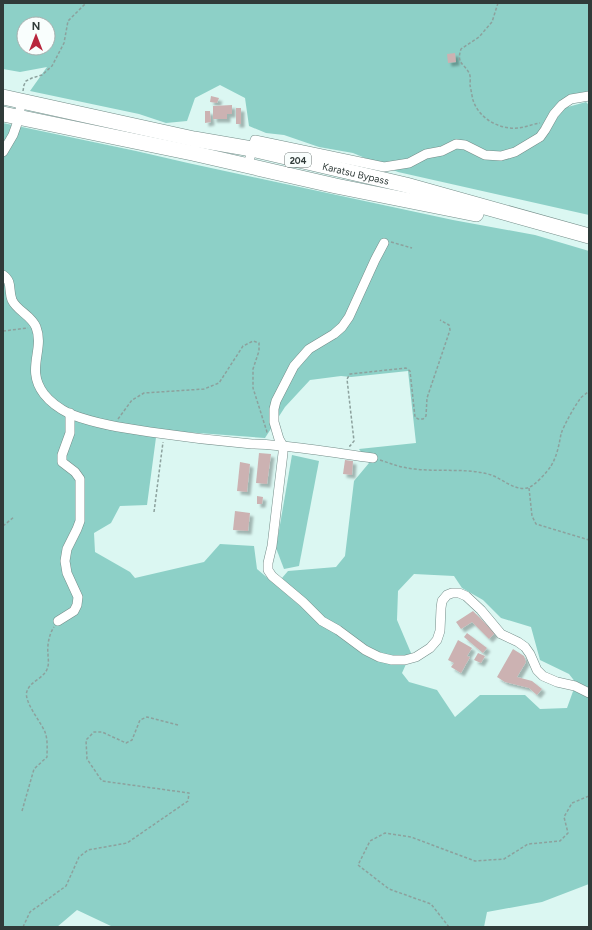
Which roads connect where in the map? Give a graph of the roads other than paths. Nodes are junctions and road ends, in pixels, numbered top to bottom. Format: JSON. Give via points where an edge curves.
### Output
{"nodes":[{"id":1,"x":589,"y":96,"type":"edge"},
{"id":2,"x":3,"y":97,"type":"edge"},
{"id":3,"x":21,"y":101,"type":"junction"},
{"id":4,"x":3,"y":114,"type":"edge"},
{"id":5,"x":19,"y":118,"type":"junction"},
{"id":6,"x":252,"y":149,"type":"junction"},
{"id":7,"x":3,"y":152,"type":"edge"},
{"id":8,"x":248,"y":166,"type":"junction"},
{"id":9,"x":589,"y":237,"type":"edge"},
{"id":10,"x":384,"y":243,"type":"road end"},
{"id":11,"x":3,"y":275,"type":"edge"},
{"id":12,"x":70,"y":414,"type":"junction"},
{"id":13,"x":281,"y":442,"type":"junction"},
{"id":14,"x":372,"y":458,"type":"road end"},
{"id":15,"x":58,"y":621,"type":"road end"},
{"id":16,"x":589,"y":693,"type":"edge"}],
"edges":[{"from":1,"to":6,"type":"street","via":[[571,99],[562,105],[540,136],[515,152],[501,156],[485,155],[465,145],[456,144],[409,163],[384,167],[255,140]]},
{"from":2,"to":3,"type":"highway","name":"Karatsu Bypass","number":"204"},
{"from":3,"to":5,"type":"street"},
{"from":3,"to":6,"type":"highway","name":"Karatsu Bypass","number":"204","via":[[194,139]]},
{"from":4,"to":5,"type":"highway","name":"Karatsu Bypass","number":"204"},
{"from":5,"to":7,"type":"street"},
{"from":5,"to":8,"type":"highway","name":"Karatsu Bypass","number":"204"},
{"from":6,"to":8,"type":"street"},
{"from":6,"to":9,"type":"highway","name":"Karatsu Bypass","number":"204","via":[[406,185]]},
{"from":8,"to":9,"type":"highway","name":"Karatsu Bypass","number":"204"},
{"from":10,"to":13,"type":"street","via":[[349,318],[334,334],[309,349],[294,366],[274,409],[274,422]]},
{"from":11,"to":12,"type":"street","via":[[9,282],[15,304],[36,327],[37,383],[44,394]]},
{"from":12,"to":13,"type":"street","via":[[113,426],[164,434],[251,444]]},
{"from":12,"to":15,"type":"street","via":[[70,433],[62,462],[80,479],[80,521],[67,549],[65,561],[67,573],[78,597],[74,611]]},
{"from":13,"to":14,"type":"street","via":[[331,453]]},
{"from":13,"to":16,"type":"street","via":[[283,453],[268,570],[322,621],[365,650],[392,660],[405,660],[416,657],[437,640],[442,601],[452,593],[459,593],[482,610],[501,634],[525,647],[543,676]]}]}
